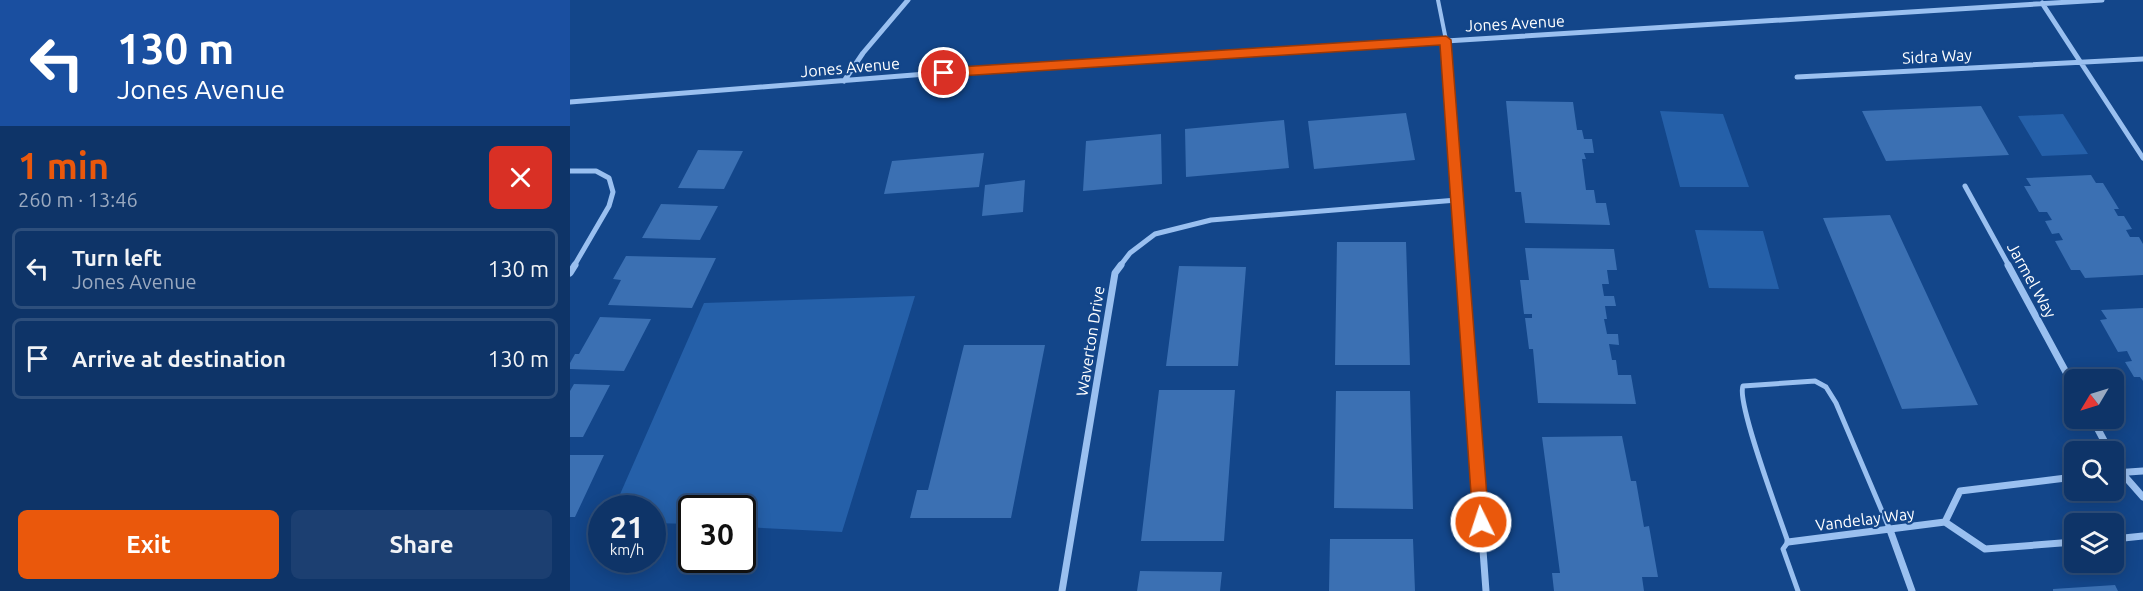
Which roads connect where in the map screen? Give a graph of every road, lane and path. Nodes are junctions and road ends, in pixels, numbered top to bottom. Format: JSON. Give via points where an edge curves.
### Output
{"nodes":[{"id":1,"x":908,"y":0,"type":"edge"},
{"id":2,"x":1438,"y":0,"type":"edge"},
{"id":3,"x":2102,"y":0,"type":"edge"},
{"id":4,"x":2042,"y":3,"type":"junction"},
{"id":5,"x":1446,"y":40,"type":"junction"},
{"id":6,"x":2143,"y":59,"type":"edge"},
{"id":7,"x":2079,"y":62,"type":"junction"},
{"id":8,"x":1797,"y":77,"type":"dead end"},
{"id":9,"x":844,"y":81,"type":"junction"},
{"id":10,"x":570,"y":102,"type":"edge"},
{"id":11,"x":2143,"y":159,"type":"edge"},
{"id":12,"x":570,"y":171,"type":"edge"},
{"id":13,"x":1965,"y":186,"type":"dead end"},
{"id":14,"x":1457,"y":200,"type":"junction"},
{"id":15,"x":570,"y":273,"type":"edge"},
{"id":16,"x":2064,"y":369,"type":"edge"},
{"id":17,"x":2143,"y":471,"type":"edge"},
{"id":18,"x":2124,"y":472,"type":"edge"},
{"id":19,"x":2064,"y":478,"type":"edge"},
{"id":20,"x":2124,"y":479,"type":"edge"},
{"id":21,"x":2143,"y":497,"type":"edge"},
{"id":22,"x":1945,"y":522,"type":"junction"},
{"id":23,"x":1890,"y":530,"type":"junction"},
{"id":24,"x":2143,"y":536,"type":"edge"},
{"id":25,"x":2124,"y":538,"type":"edge"},
{"id":26,"x":1788,"y":542,"type":"junction"},
{"id":27,"x":2064,"y":543,"type":"edge"},
{"id":28,"x":1062,"y":591,"type":"edge"},
{"id":29,"x":1486,"y":591,"type":"edge"},
{"id":30,"x":1798,"y":591,"type":"edge"},
{"id":31,"x":1912,"y":591,"type":"edge"}],
"edges":[{"from":1,"to":9,"type":"street"},
{"from":2,"to":5,"type":"lane"},
{"from":3,"to":4,"type":"street","name":"Jones Avenue"},
{"from":4,"to":5,"type":"street","name":"Jones Avenue"},
{"from":4,"to":7,"type":"street"},
{"from":5,"to":9,"type":"street","name":"Jones Avenue"},
{"from":5,"to":14,"type":"street"},
{"from":6,"to":7,"type":"street","name":"Sidra Way"},
{"from":7,"to":8,"type":"street","name":"Sidra Way"},
{"from":7,"to":11,"type":"street"},
{"from":9,"to":10,"type":"street","name":"Jones Avenue"},
{"from":12,"to":15,"type":"street","via":[[596,171],[609,178],[613,192],[609,206]]},
{"from":13,"to":16,"type":"street","name":"Jarmel Way"},
{"from":14,"to":28,"type":"street","name":"Waverton Drive","via":[[1211,220],[1155,234],[1130,253],[1115,273]]},
{"from":14,"to":29,"type":"street"},
{"from":17,"to":18,"type":"street"},
{"from":19,"to":22,"type":"street","via":[[1960,491]]},
{"from":20,"to":21,"type":"street"},
{"from":22,"to":23,"type":"street","name":"Vandelay Way"},
{"from":22,"to":27,"type":"street","via":[[1985,549]]},
{"from":23,"to":26,"type":"street","name":"Vandelay Way"},
{"from":23,"to":26,"type":"lane","via":[[1826,387],[1815,381],[1743,386],[1745,413]]},
{"from":23,"to":31,"type":"street"},
{"from":24,"to":25,"type":"street"},
{"from":26,"to":30,"type":"lane","via":[[1783,549]]}]}
